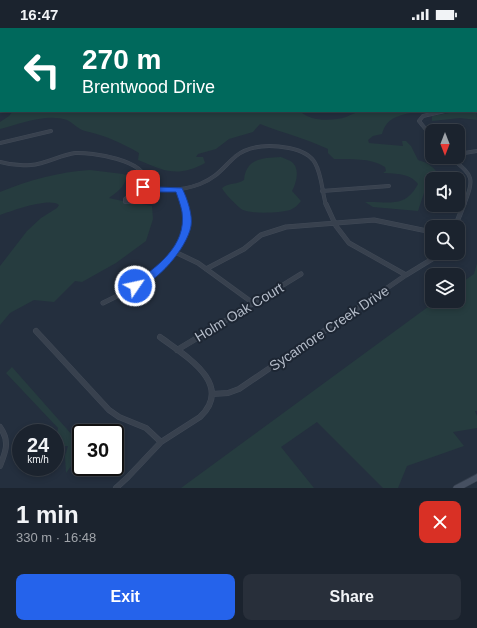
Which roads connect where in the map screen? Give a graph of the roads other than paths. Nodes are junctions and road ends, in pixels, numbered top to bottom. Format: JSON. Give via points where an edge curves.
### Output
{"nodes":[{"id":1,"x":440,"y":112,"type":"edge"},
{"id":2,"x":425,"y":129,"type":"edge"},
{"id":3,"x":51,"y":131,"type":"dead end"},
{"id":4,"x":0,"y":143,"type":"edge"},
{"id":5,"x":477,"y":151,"type":"edge"},
{"id":6,"x":465,"y":153,"type":"edge"},
{"id":7,"x":0,"y":162,"type":"edge"},
{"id":8,"x":458,"y":164,"type":"edge"},
{"id":9,"x":388,"y":186,"type":"dead end"},
{"id":10,"x":143,"y":187,"type":"junction"},
{"id":11,"x":179,"y":189,"type":"junction"},
{"id":12,"x":322,"y":191,"type":"junction"},
{"id":13,"x":134,"y":196,"type":"dead end"},
{"id":14,"x":458,"y":220,"type":"edge"},
{"id":15,"x":335,"y":223,"type":"junction"},
{"id":16,"x":425,"y":230,"type":"edge"},
{"id":17,"x":175,"y":252,"type":"junction"},
{"id":18,"x":431,"y":260,"type":"edge"},
{"id":19,"x":206,"y":269,"type":"junction"},
{"id":20,"x":301,"y":274,"type":"dead end"},
{"id":21,"x":406,"y":275,"type":"junction"},
{"id":22,"x":103,"y":303,"type":"dead end"},
{"id":23,"x":253,"y":303,"type":"junction"},
{"id":24,"x":36,"y":331,"type":"dead end"},
{"id":25,"x":160,"y":337,"type":"dead end"},
{"id":26,"x":177,"y":350,"type":"junction"},
{"id":27,"x":212,"y":394,"type":"junction"},
{"id":28,"x":0,"y":427,"type":"edge"},
{"id":29,"x":161,"y":442,"type":"junction"},
{"id":30,"x":0,"y":466,"type":"edge"},
{"id":31,"x":477,"y":477,"type":"edge"},
{"id":32,"x":116,"y":488,"type":"edge"},
{"id":33,"x":457,"y":488,"type":"edge"}],
"edges":[{"from":1,"to":2,"type":"street","via":[[422,116],[419,121]]},
{"from":3,"to":4,"type":"street"},
{"from":5,"to":6,"type":"street"},
{"from":7,"to":10,"type":"street","via":[[30,165],[73,154],[95,153],[140,169],[146,179]]},
{"from":8,"to":14,"type":"street","via":[[472,180]]},
{"from":9,"to":12,"type":"street"},
{"from":10,"to":11,"type":"street"},
{"from":10,"to":13,"type":"street"},
{"from":11,"to":12,"type":"street","via":[[217,176],[241,151],[264,146],[294,149],[307,154],[314,160]]},
{"from":11,"to":17,"type":"street","via":[[186,212],[186,226]]},
{"from":12,"to":15,"type":"street"},
{"from":15,"to":16,"type":"street","via":[[379,220]]},
{"from":15,"to":19,"type":"street","via":[[298,225],[270,232]]},
{"from":15,"to":21,"type":"street","via":[[344,239]]},
{"from":17,"to":19,"type":"street"},
{"from":17,"to":22,"type":"street","via":[[145,280]]},
{"from":18,"to":21,"type":"street","name":"Sycamore Creek Drive"},
{"from":19,"to":23,"type":"street"},
{"from":20,"to":23,"type":"street","name":"Holm Oak Court"},
{"from":21,"to":27,"type":"street","name":"Sycamore Creek Drive","via":[[239,389]]},
{"from":23,"to":26,"type":"street","name":"Holm Oak Court"},
{"from":24,"to":29,"type":"street","via":[[109,410],[146,428]]},
{"from":25,"to":26,"type":"street"},
{"from":26,"to":27,"type":"street","via":[[205,374]]},
{"from":27,"to":29,"type":"street","via":[[209,405],[201,416]]},
{"from":28,"to":30,"type":"street","via":[[8,440]]},
{"from":29,"to":32,"type":"street","via":[[126,481]]},
{"from":31,"to":33,"type":"street"}]}
